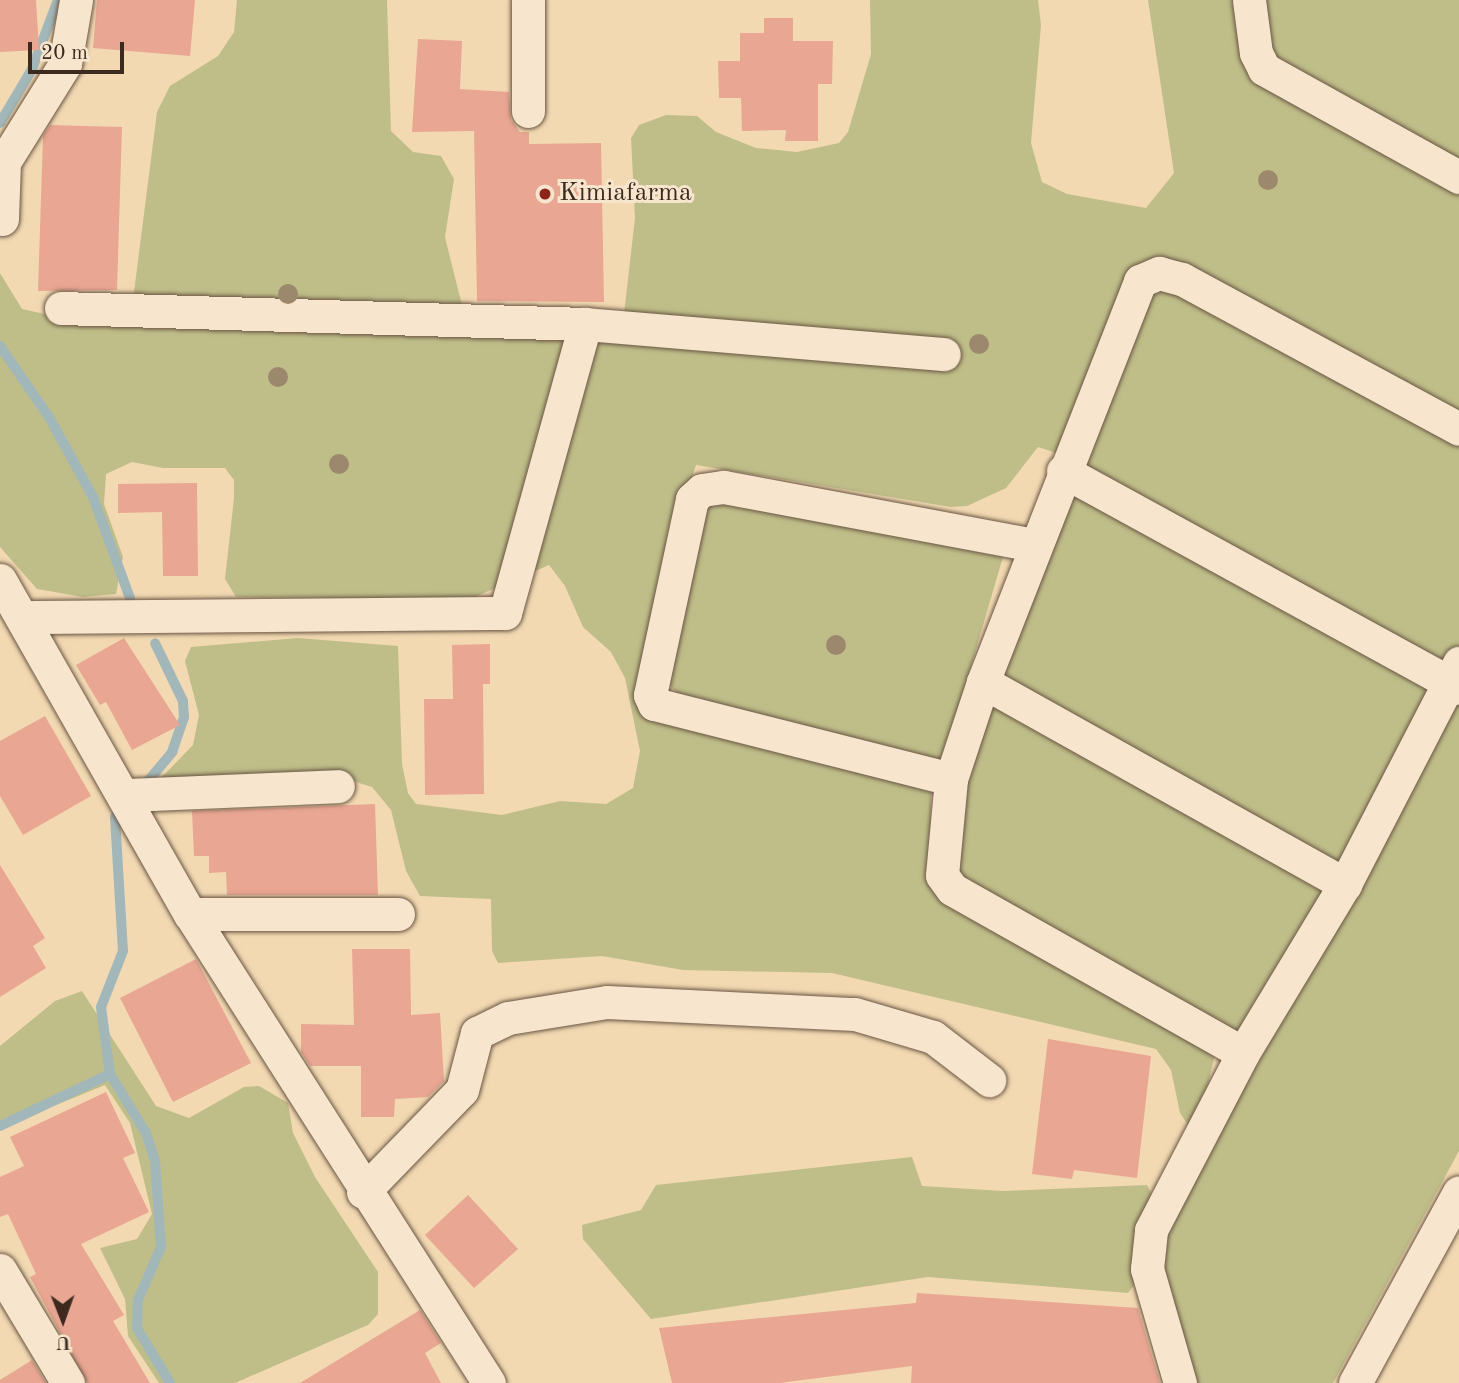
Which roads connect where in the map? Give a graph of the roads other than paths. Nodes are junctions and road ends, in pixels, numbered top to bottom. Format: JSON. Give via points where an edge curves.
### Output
{"nodes":[{"id":1,"x":76,"y":0,"type":"edge"},
{"id":2,"x":528,"y":0,"type":"edge"},
{"id":3,"x":1249,"y":0,"type":"edge"},
{"id":4,"x":528,"y":111,"type":"dead end"},
{"id":5,"x":1459,"y":177,"type":"edge"},
{"id":6,"x":2,"y":219,"type":"dead end"},
{"id":7,"x":61,"y":309,"type":"dead end"},
{"id":8,"x":585,"y":324,"type":"junction"},
{"id":9,"x":944,"y":354,"type":"dead end"},
{"id":10,"x":1459,"y":429,"type":"edge"},
{"id":11,"x":1063,"y":471,"type":"junction"},
{"id":12,"x":1034,"y":545,"type":"junction"},
{"id":13,"x":0,"y":580,"type":"edge"},
{"id":14,"x":26,"y":617,"type":"junction"},
{"id":15,"x":1456,"y":678,"type":"edge"},
{"id":16,"x":983,"y":681,"type":"junction"},
{"id":17,"x":951,"y":779,"type":"junction"},
{"id":18,"x":338,"y":786,"type":"dead end"},
{"id":19,"x":126,"y":795,"type":"junction"},
{"id":20,"x":1345,"y":884,"type":"junction"},
{"id":21,"x":190,"y":914,"type":"junction"},
{"id":22,"x":397,"y":914,"type":"dead end"},
{"id":23,"x":1243,"y":1053,"type":"junction"},
{"id":24,"x":989,"y":1080,"type":"dead end"},
{"id":25,"x":363,"y":1192,"type":"junction"},
{"id":26,"x":1459,"y":1192,"type":"edge"},
{"id":27,"x":0,"y":1270,"type":"edge"},
{"id":28,"x":68,"y":1383,"type":"edge"},
{"id":29,"x":489,"y":1383,"type":"edge"},
{"id":30,"x":1181,"y":1383,"type":"edge"},
{"id":31,"x":1355,"y":1383,"type":"edge"}],
"edges":[{"from":1,"to":6,"type":"street","via":[[65,64],[5,162]]},
{"from":2,"to":4,"type":"street"},
{"from":3,"to":5,"type":"street","via":[[1264,69]]},
{"from":7,"to":8,"type":"street"},
{"from":8,"to":9,"type":"street"},
{"from":8,"to":14,"type":"street","via":[[505,613]]},
{"from":10,"to":11,"type":"street","via":[[1182,279],[1159,274],[1140,281]]},
{"from":11,"to":12,"type":"street"},
{"from":11,"to":15,"type":"street"},
{"from":12,"to":16,"type":"street"},
{"from":12,"to":17,"type":"street","via":[[724,487],[702,490],[692,499],[650,695],[654,704]]},
{"from":13,"to":14,"type":"street"},
{"from":14,"to":19,"type":"street"},
{"from":15,"to":20,"type":"street"},
{"from":16,"to":17,"type":"street"},
{"from":16,"to":20,"type":"street"},
{"from":17,"to":23,"type":"street","via":[[941,859],[942,875],[952,889]]},
{"from":18,"to":19,"type":"street"},
{"from":19,"to":21,"type":"street"},
{"from":20,"to":23,"type":"street"},
{"from":21,"to":22,"type":"street"},
{"from":21,"to":25,"type":"street"},
{"from":23,"to":30,"type":"street","via":[[1151,1230],[1147,1269],[1167,1320]]},
{"from":24,"to":25,"type":"street","via":[[933,1037],[855,1014],[607,1002],[508,1018],[477,1033],[462,1090]]},
{"from":25,"to":29,"type":"street"},
{"from":26,"to":31,"type":"street"},
{"from":27,"to":28,"type":"street"}]}
